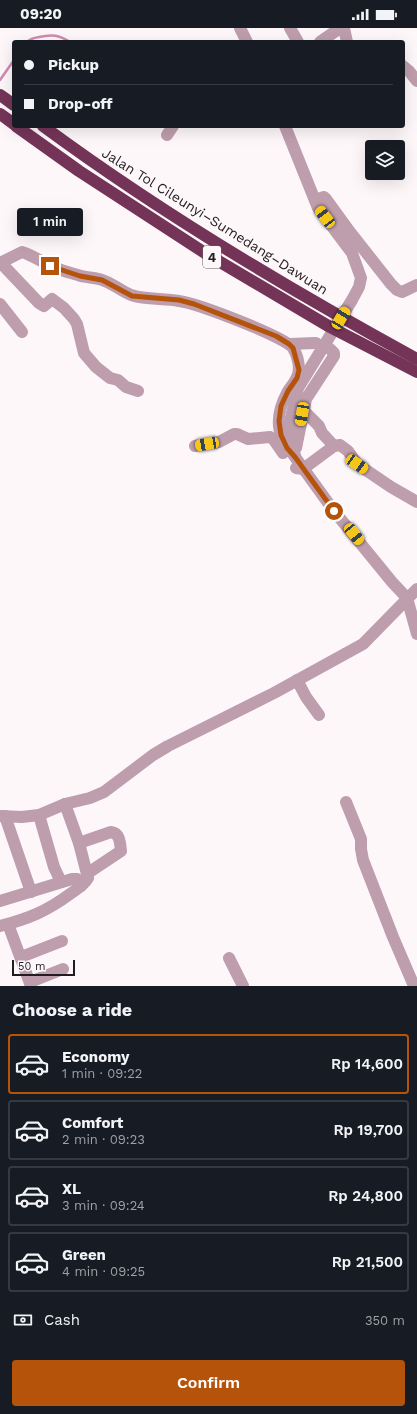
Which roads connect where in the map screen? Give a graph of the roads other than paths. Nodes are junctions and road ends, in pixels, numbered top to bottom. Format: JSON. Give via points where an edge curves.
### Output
{"nodes":[{"id":1,"x":240,"y":28,"type":"edge"},
{"id":2,"x":290,"y":28,"type":"edge"},
{"id":3,"x":340,"y":28,"type":"edge"},
{"id":4,"x":344,"y":28,"type":"edge"},
{"id":5,"x":246,"y":40,"type":"edge"},
{"id":6,"x":297,"y":40,"type":"edge"},
{"id":7,"x":323,"y":40,"type":"edge"},
{"id":8,"x":347,"y":40,"type":"edge"},
{"id":9,"x":405,"y":68,"type":"edge"},
{"id":10,"x":417,"y":81,"type":"edge"},
{"id":11,"x":0,"y":95,"type":"edge"},
{"id":12,"x":12,"y":104,"type":"edge"},
{"id":13,"x":0,"y":114,"type":"edge"},
{"id":14,"x":12,"y":123,"type":"edge"},
{"id":15,"x":19,"y":128,"type":"edge"},
{"id":16,"x":46,"y":128,"type":"edge"},
{"id":17,"x":286,"y":128,"type":"edge"},
{"id":18,"x":345,"y":235,"type":"junction"},
{"id":19,"x":0,"y":263,"type":"edge"},
{"id":20,"x":417,"y":285,"type":"edge"},
{"id":21,"x":0,"y":304,"type":"edge"},
{"id":22,"x":22,"y":332,"type":"dead end"},
{"id":23,"x":316,"y":343,"type":"dead end"},
{"id":24,"x":289,"y":344,"type":"junction"},
{"id":25,"x":330,"y":349,"type":"dead end"},
{"id":26,"x":417,"y":359,"type":"edge"},
{"id":27,"x":417,"y":372,"type":"edge"},
{"id":28,"x":138,"y":390,"type":"dead end"},
{"id":29,"x":303,"y":410,"type":"junction"},
{"id":30,"x":195,"y":446,"type":"dead end"},
{"id":31,"x":334,"y":446,"type":"junction"},
{"id":32,"x":295,"y":457,"type":"junction"},
{"id":33,"x":303,"y":469,"type":"junction"},
{"id":34,"x":417,"y":502,"type":"edge"},
{"id":35,"x":417,"y":589,"type":"edge"},
{"id":36,"x":407,"y":598,"type":"junction"},
{"id":37,"x":417,"y":634,"type":"edge"},
{"id":38,"x":297,"y":680,"type":"junction"},
{"id":39,"x":319,"y":715,"type":"dead end"},
{"id":40,"x":346,"y":802,"type":"dead end"},
{"id":41,"x":65,"y":804,"type":"junction"},
{"id":42,"x":39,"y":815,"type":"junction"},
{"id":43,"x":3,"y":816,"type":"edge"},
{"id":44,"x":79,"y":844,"type":"junction"},
{"id":45,"x":88,"y":873,"type":"junction"},
{"id":46,"x":61,"y":882,"type":"junction"},
{"id":47,"x":81,"y":886,"type":"junction"},
{"id":48,"x":31,"y":892,"type":"junction"},
{"id":49,"x":1,"y":898,"type":"edge"},
{"id":50,"x":4,"y":925,"type":"edge"},
{"id":51,"x":62,"y":941,"type":"dead end"},
{"id":52,"x":21,"y":957,"type":"junction"},
{"id":53,"x":229,"y":958,"type":"dead end"},
{"id":54,"x":63,"y":969,"type":"dead end"},
{"id":55,"x":30,"y":984,"type":"edge"},
{"id":56,"x":243,"y":986,"type":"edge"},
{"id":57,"x":414,"y":986,"type":"edge"}],
"edges":[{"from":1,"to":5,"type":"street"},
{"from":2,"to":6,"type":"street"},
{"from":3,"to":7,"type":"street"},
{"from":4,"to":8,"type":"street"},
{"from":9,"to":10,"type":"street"},
{"from":11,"to":12,"type":"highway"},
{"from":13,"to":14,"type":"highway","number":"4"},
{"from":15,"to":27,"type":"highway","number":"4","via":[[79,171],[205,253],[330,327]]},
{"from":16,"to":26,"type":"highway","name":"Jalan Tol Cileunyi–Sumedang–Dawuan","number":"4","via":[[213,241],[336,315]]},
{"from":17,"to":18,"type":"street","via":[[318,208]]},
{"from":18,"to":20,"type":"street","via":[[397,290],[402,292]]},
{"from":18,"to":32,"type":"street","via":[[361,278],[359,287],[298,388],[289,426]]},
{"from":19,"to":24,"type":"street","via":[[22,252],[50,266],[102,280],[132,296],[179,300],[194,304],[276,336]]},
{"from":19,"to":28,"type":"street","via":[[39,303],[44,306],[52,299],[64,308],[77,324],[84,353],[96,367],[126,387]]},
{"from":21,"to":22,"type":"street"},
{"from":23,"to":24,"type":"street"},
{"from":24,"to":32,"type":"street","via":[[293,348],[299,370],[297,378],[284,398],[279,421],[283,442]]},
{"from":25,"to":29,"type":"street","via":[[334,356],[306,399]]},
{"from":29,"to":31,"type":"street"},
{"from":29,"to":32,"type":"street"},
{"from":30,"to":33,"type":"street","via":[[219,442],[234,434],[248,439],[270,437],[295,468]]},
{"from":31,"to":33,"type":"street"},
{"from":31,"to":34,"type":"street","via":[[340,445],[357,464]]},
{"from":32,"to":33,"type":"street"},
{"from":33,"to":36,"type":"street","via":[[334,511]]},
{"from":35,"to":36,"type":"street"},
{"from":36,"to":37,"type":"street"},
{"from":36,"to":38,"type":"street","via":[[362,644]]},
{"from":38,"to":39,"type":"street"},
{"from":38,"to":41,"type":"street","via":[[168,746],[104,792]]},
{"from":40,"to":57,"type":"street","via":[[361,839],[363,860]]},
{"from":41,"to":42,"type":"street"},
{"from":41,"to":44,"type":"street"},
{"from":42,"to":43,"type":"street"},
{"from":42,"to":46,"type":"street"},
{"from":43,"to":48,"type":"street"},
{"from":44,"to":45,"type":"street"},
{"from":44,"to":45,"type":"street","via":[[111,832],[118,836],[118,854]]},
{"from":45,"to":47,"type":"street","via":[[88,878]]},
{"from":46,"to":47,"type":"street","via":[[76,879]]},
{"from":46,"to":48,"type":"street"},
{"from":47,"to":50,"type":"street","via":[[43,912]]},
{"from":48,"to":49,"type":"street"},
{"from":50,"to":52,"type":"street"},
{"from":51,"to":52,"type":"street"},
{"from":52,"to":55,"type":"street"},
{"from":53,"to":56,"type":"street"},
{"from":54,"to":55,"type":"street"}]}
